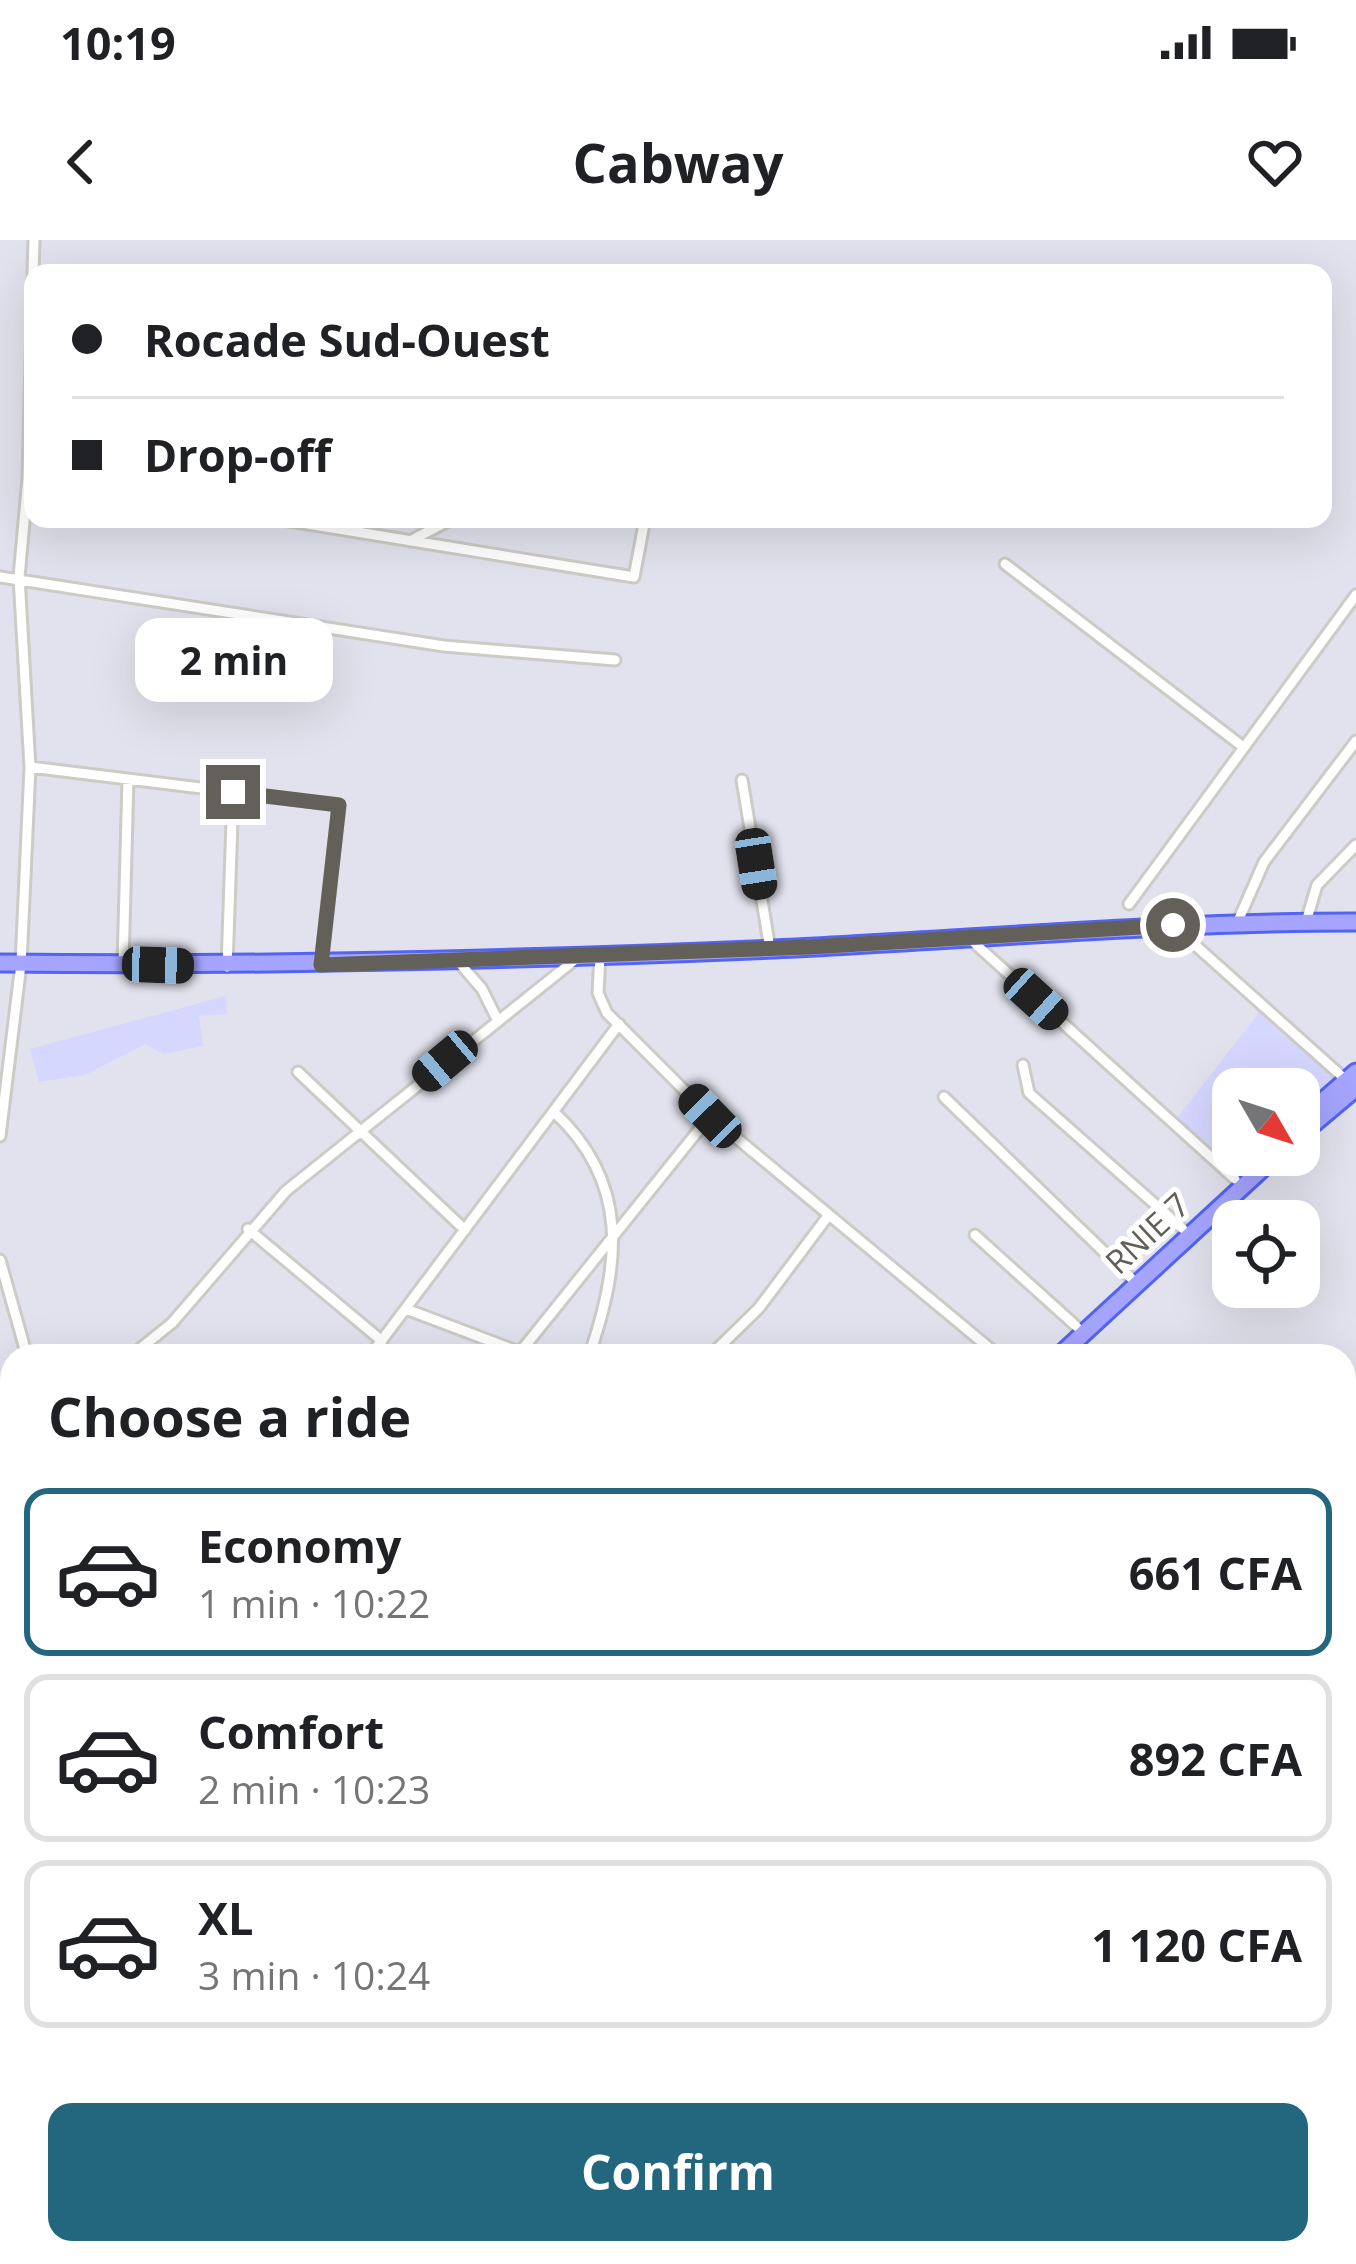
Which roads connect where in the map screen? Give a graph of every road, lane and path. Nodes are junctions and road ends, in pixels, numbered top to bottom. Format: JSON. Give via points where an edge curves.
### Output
{"nodes":[{"id":1,"x":25,"y":528,"type":"edge"},
{"id":2,"x":332,"y":528,"type":"edge"},
{"id":3,"x":435,"y":528,"type":"edge"},
{"id":4,"x":643,"y":528,"type":"edge"},
{"id":5,"x":410,"y":541,"type":"junction"},
{"id":6,"x":1005,"y":564,"type":"dead end"},
{"id":7,"x":0,"y":577,"type":"edge"},
{"id":8,"x":19,"y":577,"type":"junction"},
{"id":9,"x":1356,"y":596,"type":"edge"},
{"id":10,"x":615,"y":660,"type":"dead end"},
{"id":11,"x":1356,"y":741,"type":"edge"},
{"id":12,"x":1242,"y":746,"type":"junction"},
{"id":13,"x":29,"y":767,"type":"junction"},
{"id":14,"x":128,"y":779,"type":"junction"},
{"id":15,"x":742,"y":780,"type":"dead end"},
{"id":16,"x":233,"y":792,"type":"junction"},
{"id":17,"x":1356,"y":845,"type":"edge"},
{"id":18,"x":1129,"y":904,"type":"dead end"},
{"id":19,"x":1238,"y":921,"type":"junction"},
{"id":20,"x":1306,"y":922,"type":"junction"},
{"id":21,"x":1356,"y":922,"type":"edge"},
{"id":22,"x":1173,"y":925,"type":"junction"},
{"id":23,"x":970,"y":939,"type":"junction"},
{"id":24,"x":770,"y":949,"type":"junction"},
{"id":25,"x":581,"y":955,"type":"junction"},
{"id":26,"x":600,"y":955,"type":"junction"},
{"id":27,"x":457,"y":960,"type":"junction"},
{"id":28,"x":0,"y":964,"type":"edge"},
{"id":29,"x":21,"y":964,"type":"junction"},
{"id":30,"x":123,"y":964,"type":"junction"},
{"id":31,"x":321,"y":965,"type":"junction"},
{"id":32,"x":227,"y":967,"type":"junction"},
{"id":33,"x":497,"y":1019,"type":"junction"},
{"id":34,"x":619,"y":1024,"type":"junction"},
{"id":35,"x":1023,"y":1065,"type":"dead end"},
{"id":36,"x":298,"y":1072,"type":"dead end"},
{"id":37,"x":4,"y":1079,"type":"edge"},
{"id":38,"x":1353,"y":1080,"type":"edge"},
{"id":39,"x":944,"y":1096,"type":"dead end"},
{"id":40,"x":1320,"y":1106,"type":"edge"},
{"id":41,"x":554,"y":1112,"type":"junction"},
{"id":42,"x":1320,"y":1114,"type":"edge"},
{"id":43,"x":710,"y":1116,"type":"junction"},
{"id":44,"x":1,"y":1129,"type":"edge"},
{"id":45,"x":358,"y":1133,"type":"junction"},
{"id":46,"x":1238,"y":1176,"type":"edge"},
{"id":47,"x":1254,"y":1176,"type":"edge"},
{"id":48,"x":1235,"y":1179,"type":"junction"},
{"id":49,"x":828,"y":1216,"type":"junction"},
{"id":50,"x":248,"y":1228,"type":"junction"},
{"id":51,"x":614,"y":1229,"type":"junction"},
{"id":52,"x":1183,"y":1229,"type":"junction"},
{"id":53,"x":465,"y":1230,"type":"junction"},
{"id":54,"x":975,"y":1235,"type":"dead end"},
{"id":55,"x":0,"y":1260,"type":"edge"},
{"id":56,"x":1131,"y":1278,"type":"junction"},
{"id":57,"x":406,"y":1309,"type":"junction"},
{"id":58,"x":1077,"y":1327,"type":"junction"},
{"id":59,"x":382,"y":1341,"type":"junction"},
{"id":60,"x":24,"y":1344,"type":"edge"},
{"id":61,"x":145,"y":1344,"type":"edge"},
{"id":62,"x":380,"y":1344,"type":"edge"},
{"id":63,"x":497,"y":1344,"type":"edge"},
{"id":64,"x":530,"y":1344,"type":"edge"},
{"id":65,"x":592,"y":1344,"type":"edge"},
{"id":66,"x":722,"y":1344,"type":"edge"},
{"id":67,"x":983,"y":1344,"type":"edge"},
{"id":68,"x":1058,"y":1344,"type":"edge"},
{"id":69,"x":1072,"y":1344,"type":"edge"}],
"edges":[{"from":1,"to":8,"type":"street"},
{"from":2,"to":5,"type":"street"},
{"from":3,"to":5,"type":"street"},
{"from":4,"to":5,"type":"street","via":[[634,577]]},
{"from":6,"to":12,"type":"street"},
{"from":7,"to":8,"type":"street"},
{"from":8,"to":10,"type":"street","via":[[444,646]]},
{"from":8,"to":13,"type":"street"},
{"from":9,"to":12,"type":"street"},
{"from":11,"to":19,"type":"street","via":[[1264,862]]},
{"from":12,"to":18,"type":"street"},
{"from":13,"to":14,"type":"street"},
{"from":13,"to":29,"type":"street"},
{"from":14,"to":16,"type":"street"},
{"from":14,"to":30,"type":"street"},
{"from":15,"to":24,"type":"street"},
{"from":16,"to":31,"type":"street","via":[[339,805]]},
{"from":16,"to":32,"type":"street"},
{"from":17,"to":20,"type":"street","via":[[1317,885]]},
{"from":19,"to":20,"type":"main road"},
{"from":19,"to":22,"type":"main road"},
{"from":20,"to":21,"type":"main road"},
{"from":22,"to":23,"type":"main road"},
{"from":22,"to":38,"type":"street"},
{"from":23,"to":24,"type":"main road"},
{"from":23,"to":48,"type":"street"},
{"from":24,"to":26,"type":"main road"},
{"from":25,"to":26,"type":"main road"},
{"from":25,"to":27,"type":"main road"},
{"from":25,"to":33,"type":"street"},
{"from":26,"to":34,"type":"street","via":[[598,993]]},
{"from":27,"to":31,"type":"main road"},
{"from":27,"to":33,"type":"street"},
{"from":28,"to":29,"type":"main road"},
{"from":29,"to":30,"type":"main road"},
{"from":29,"to":37,"type":"street"},
{"from":30,"to":32,"type":"main road"},
{"from":31,"to":32,"type":"main road"},
{"from":33,"to":45,"type":"street"},
{"from":34,"to":41,"type":"street"},
{"from":34,"to":43,"type":"street"},
{"from":35,"to":52,"type":"street","via":[[1029,1093]]},
{"from":36,"to":45,"type":"street"},
{"from":37,"to":44,"type":"street"},
{"from":38,"to":40,"type":"main road"},
{"from":38,"to":42,"type":"main road"},
{"from":39,"to":56,"type":"street"},
{"from":41,"to":51,"type":"street","via":[[584,1145]]},
{"from":41,"to":53,"type":"street"},
{"from":43,"to":49,"type":"street"},
{"from":43,"to":51,"type":"street"},
{"from":45,"to":50,"type":"street"},
{"from":45,"to":53,"type":"street"},
{"from":46,"to":48,"type":"main road","name":"RNIE 7","number":"RNIE 7"},
{"from":47,"to":69,"type":"main road","name":"RNIE 7","number":"RNIE 7"},
{"from":48,"to":52,"type":"main road","name":"RNIE 7","number":"RNIE 7"},
{"from":49,"to":66,"type":"street"},
{"from":49,"to":67,"type":"street"},
{"from":50,"to":59,"type":"street"},
{"from":50,"to":61,"type":"street","via":[[172,1323]]},
{"from":51,"to":64,"type":"street"},
{"from":51,"to":65,"type":"street","via":[[616,1262]]},
{"from":52,"to":56,"type":"main road","name":"RNIE 7","number":"RNIE 7"},
{"from":53,"to":57,"type":"street"},
{"from":54,"to":58,"type":"street"},
{"from":55,"to":60,"type":"street"},
{"from":56,"to":58,"type":"main road","name":"RNIE 7","number":"RNIE 7"},
{"from":57,"to":59,"type":"street"},
{"from":57,"to":63,"type":"street"},
{"from":58,"to":68,"type":"main road","name":"RNIE 7","number":"RNIE 7"},
{"from":59,"to":62,"type":"street"}]}
